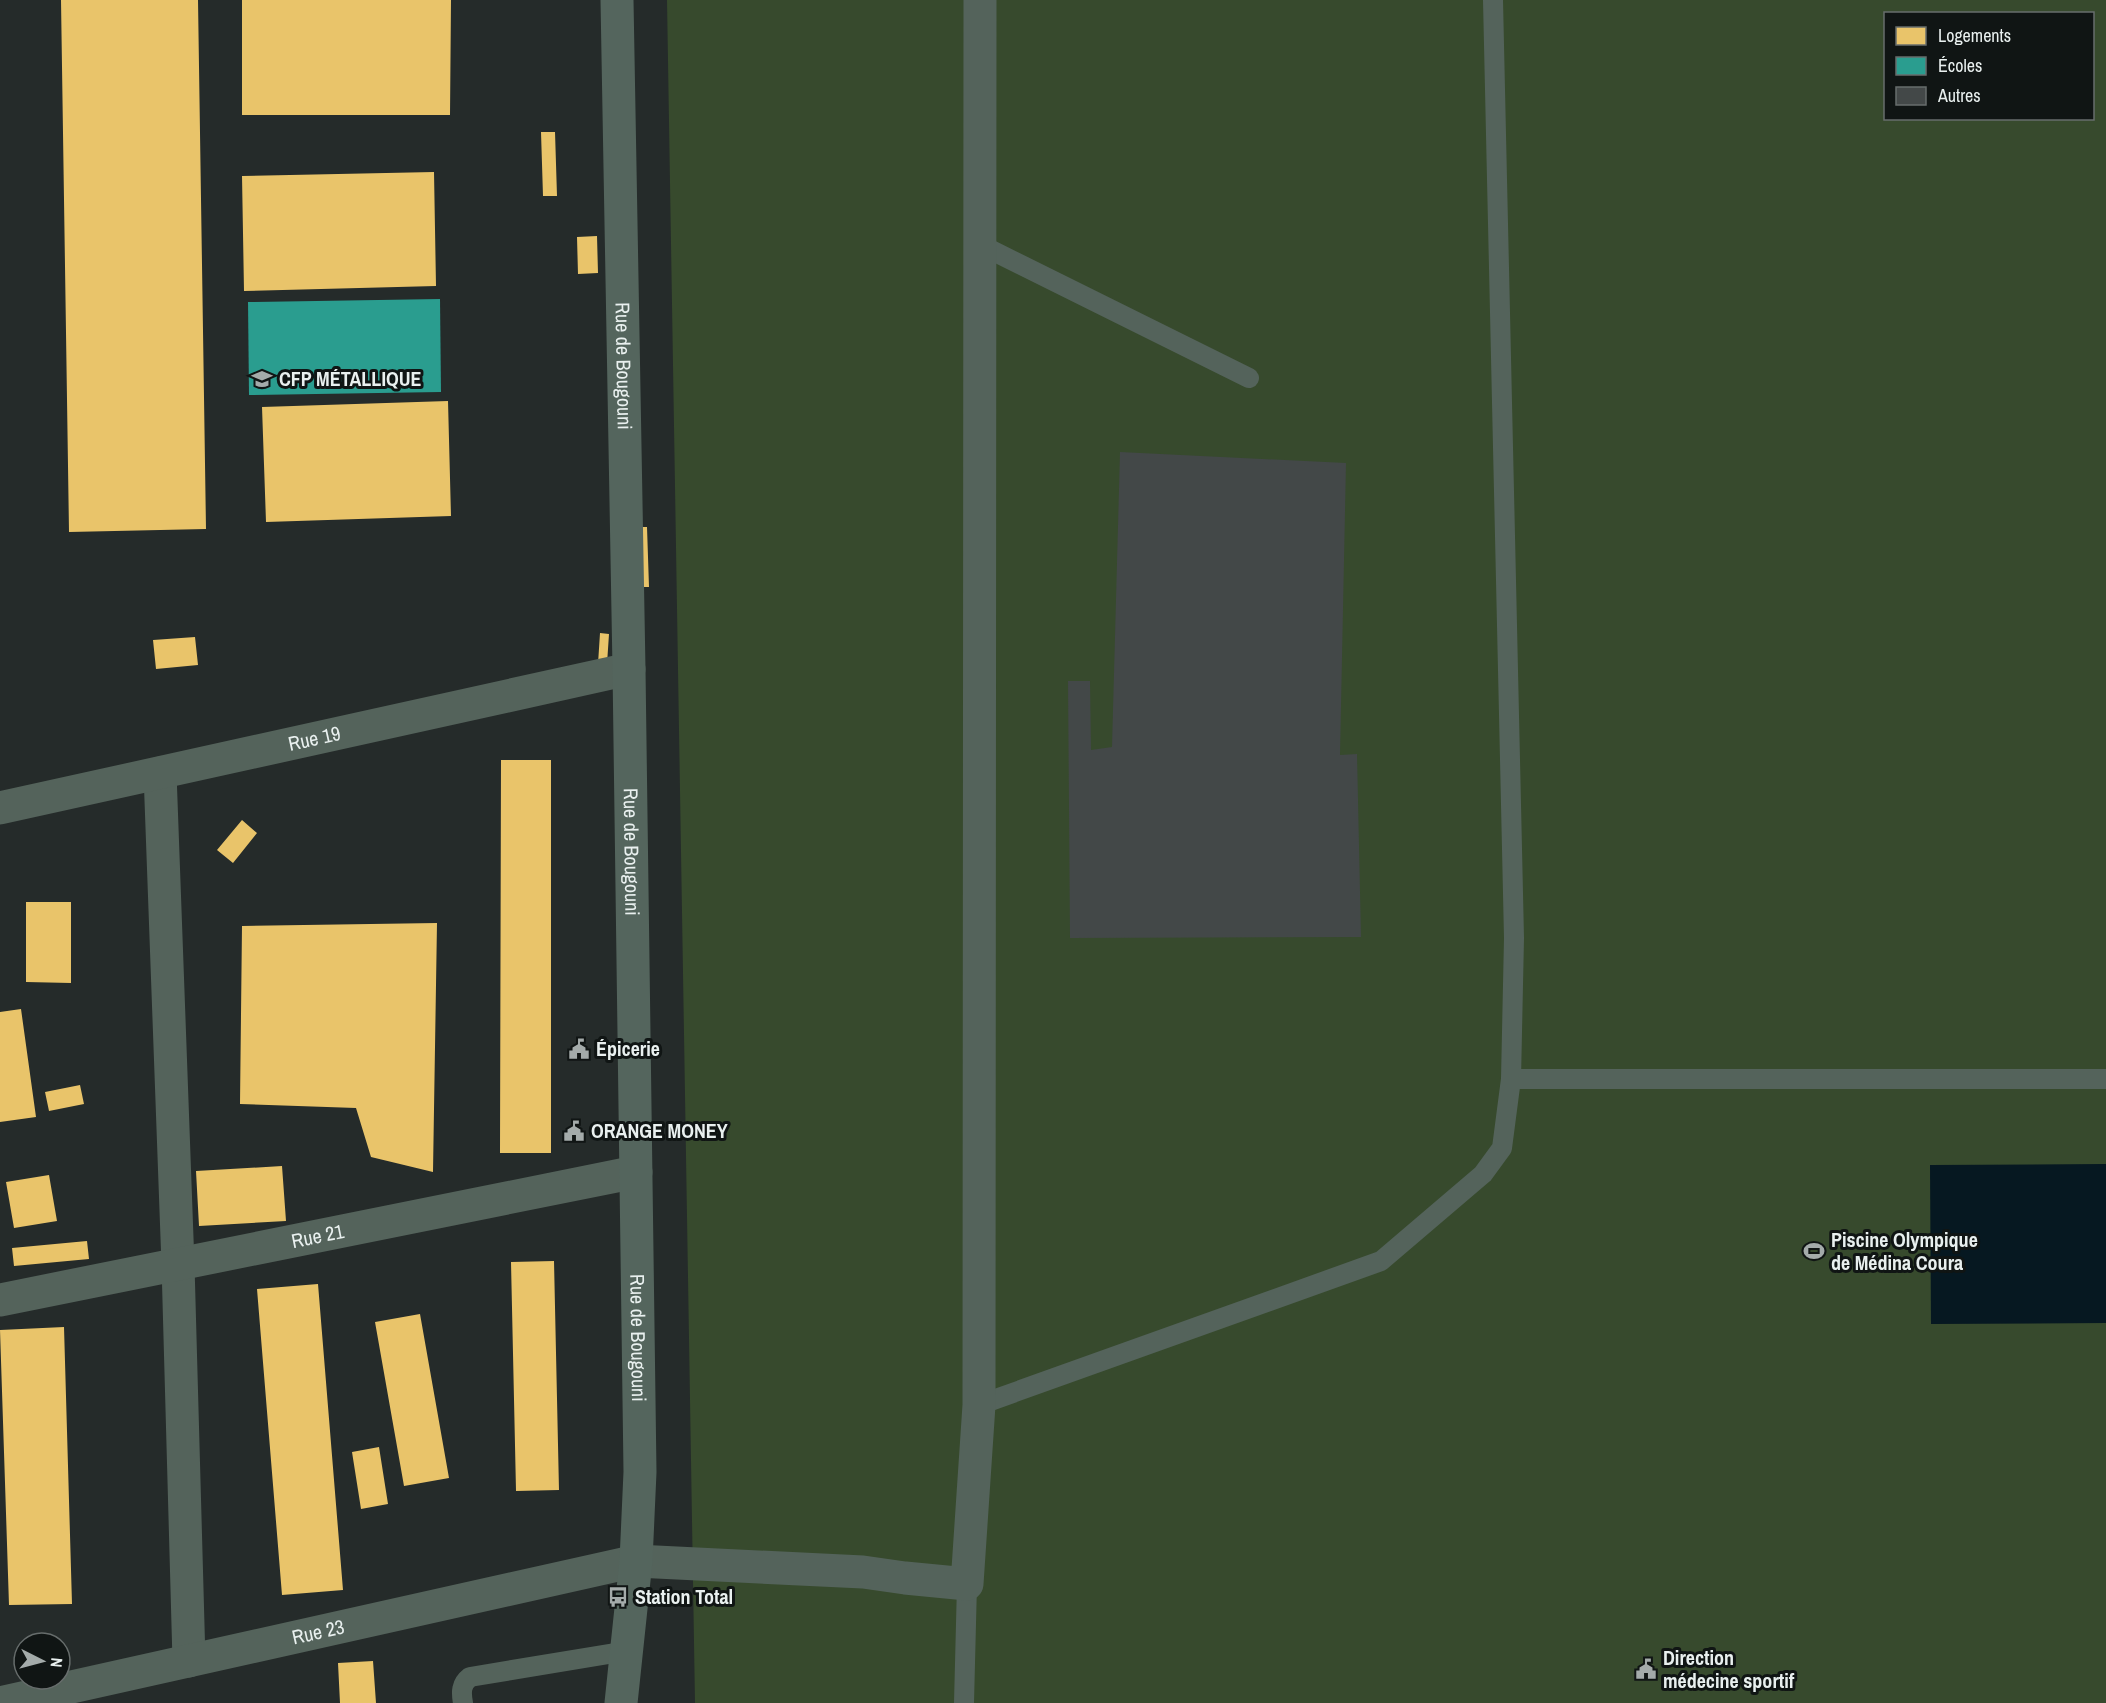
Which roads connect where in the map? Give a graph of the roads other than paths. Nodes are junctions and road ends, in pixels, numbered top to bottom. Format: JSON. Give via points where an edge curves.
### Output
{"nodes":[{"id":1,"x":617,"y":0,"type":"edge"},
{"id":2,"x":980,"y":0,"type":"edge"},
{"id":3,"x":1493,"y":0,"type":"edge"},
{"id":4,"x":979,"y":244,"type":"junction"},
{"id":5,"x":1249,"y":378,"type":"dead end"},
{"id":6,"x":629,"y":669,"type":"junction"},
{"id":7,"x":160,"y":773,"type":"junction"},
{"id":8,"x":0,"y":808,"type":"edge"},
{"id":9,"x":1511,"y":1079,"type":"junction"},
{"id":10,"x":2106,"y":1079,"type":"edge"},
{"id":11,"x":636,"y":1172,"type":"junction"},
{"id":12,"x":178,"y":1264,"type":"junction"},
{"id":13,"x":0,"y":1300,"type":"edge"},
{"id":14,"x":979,"y":1405,"type":"junction"},
{"id":15,"x":636,"y":1561,"type":"junction"},
{"id":16,"x":967,"y":1584,"type":"junction"},
{"id":17,"x":627,"y":1651,"type":"junction"},
{"id":18,"x":189,"y":1661,"type":"junction"},
{"id":19,"x":0,"y":1702,"type":"edge"},
{"id":20,"x":463,"y":1703,"type":"edge"},
{"id":21,"x":621,"y":1703,"type":"edge"},
{"id":22,"x":964,"y":1703,"type":"edge"}],
"edges":[{"from":1,"to":6,"type":"main road","name":"Rue de Bougouni"},
{"from":2,"to":4,"type":"street"},
{"from":3,"to":9,"type":"lane","via":[[1514,938]]},
{"from":4,"to":5,"type":"lane"},
{"from":4,"to":14,"type":"street"},
{"from":6,"to":7,"type":"street","name":"Rue 19"},
{"from":6,"to":11,"type":"main road","name":"Rue de Bougouni"},
{"from":7,"to":8,"type":"street","name":"Rue 19"},
{"from":7,"to":12,"type":"street"},
{"from":9,"to":10,"type":"lane"},
{"from":9,"to":14,"type":"lane","via":[[1502,1148],[1483,1174],[1381,1261]]},
{"from":11,"to":12,"type":"street","name":"Rue 21"},
{"from":11,"to":15,"type":"main road","name":"Rue de Bougouni","via":[[640,1472]]},
{"from":12,"to":13,"type":"street","name":"Rue 21"},
{"from":12,"to":18,"type":"street"},
{"from":14,"to":16,"type":"street"},
{"from":15,"to":16,"type":"street","name":"Rue 23","via":[[863,1572]]},
{"from":15,"to":17,"type":"main road","name":"Rue de Bougouni"},
{"from":15,"to":18,"type":"street","name":"Rue 23"},
{"from":16,"to":22,"type":"lane"},
{"from":17,"to":20,"type":"lane","via":[[470,1677],[461,1692]]},
{"from":17,"to":21,"type":"main road","name":"Rue de Bougouni"},
{"from":18,"to":19,"type":"street","name":"Rue 23"}]}
